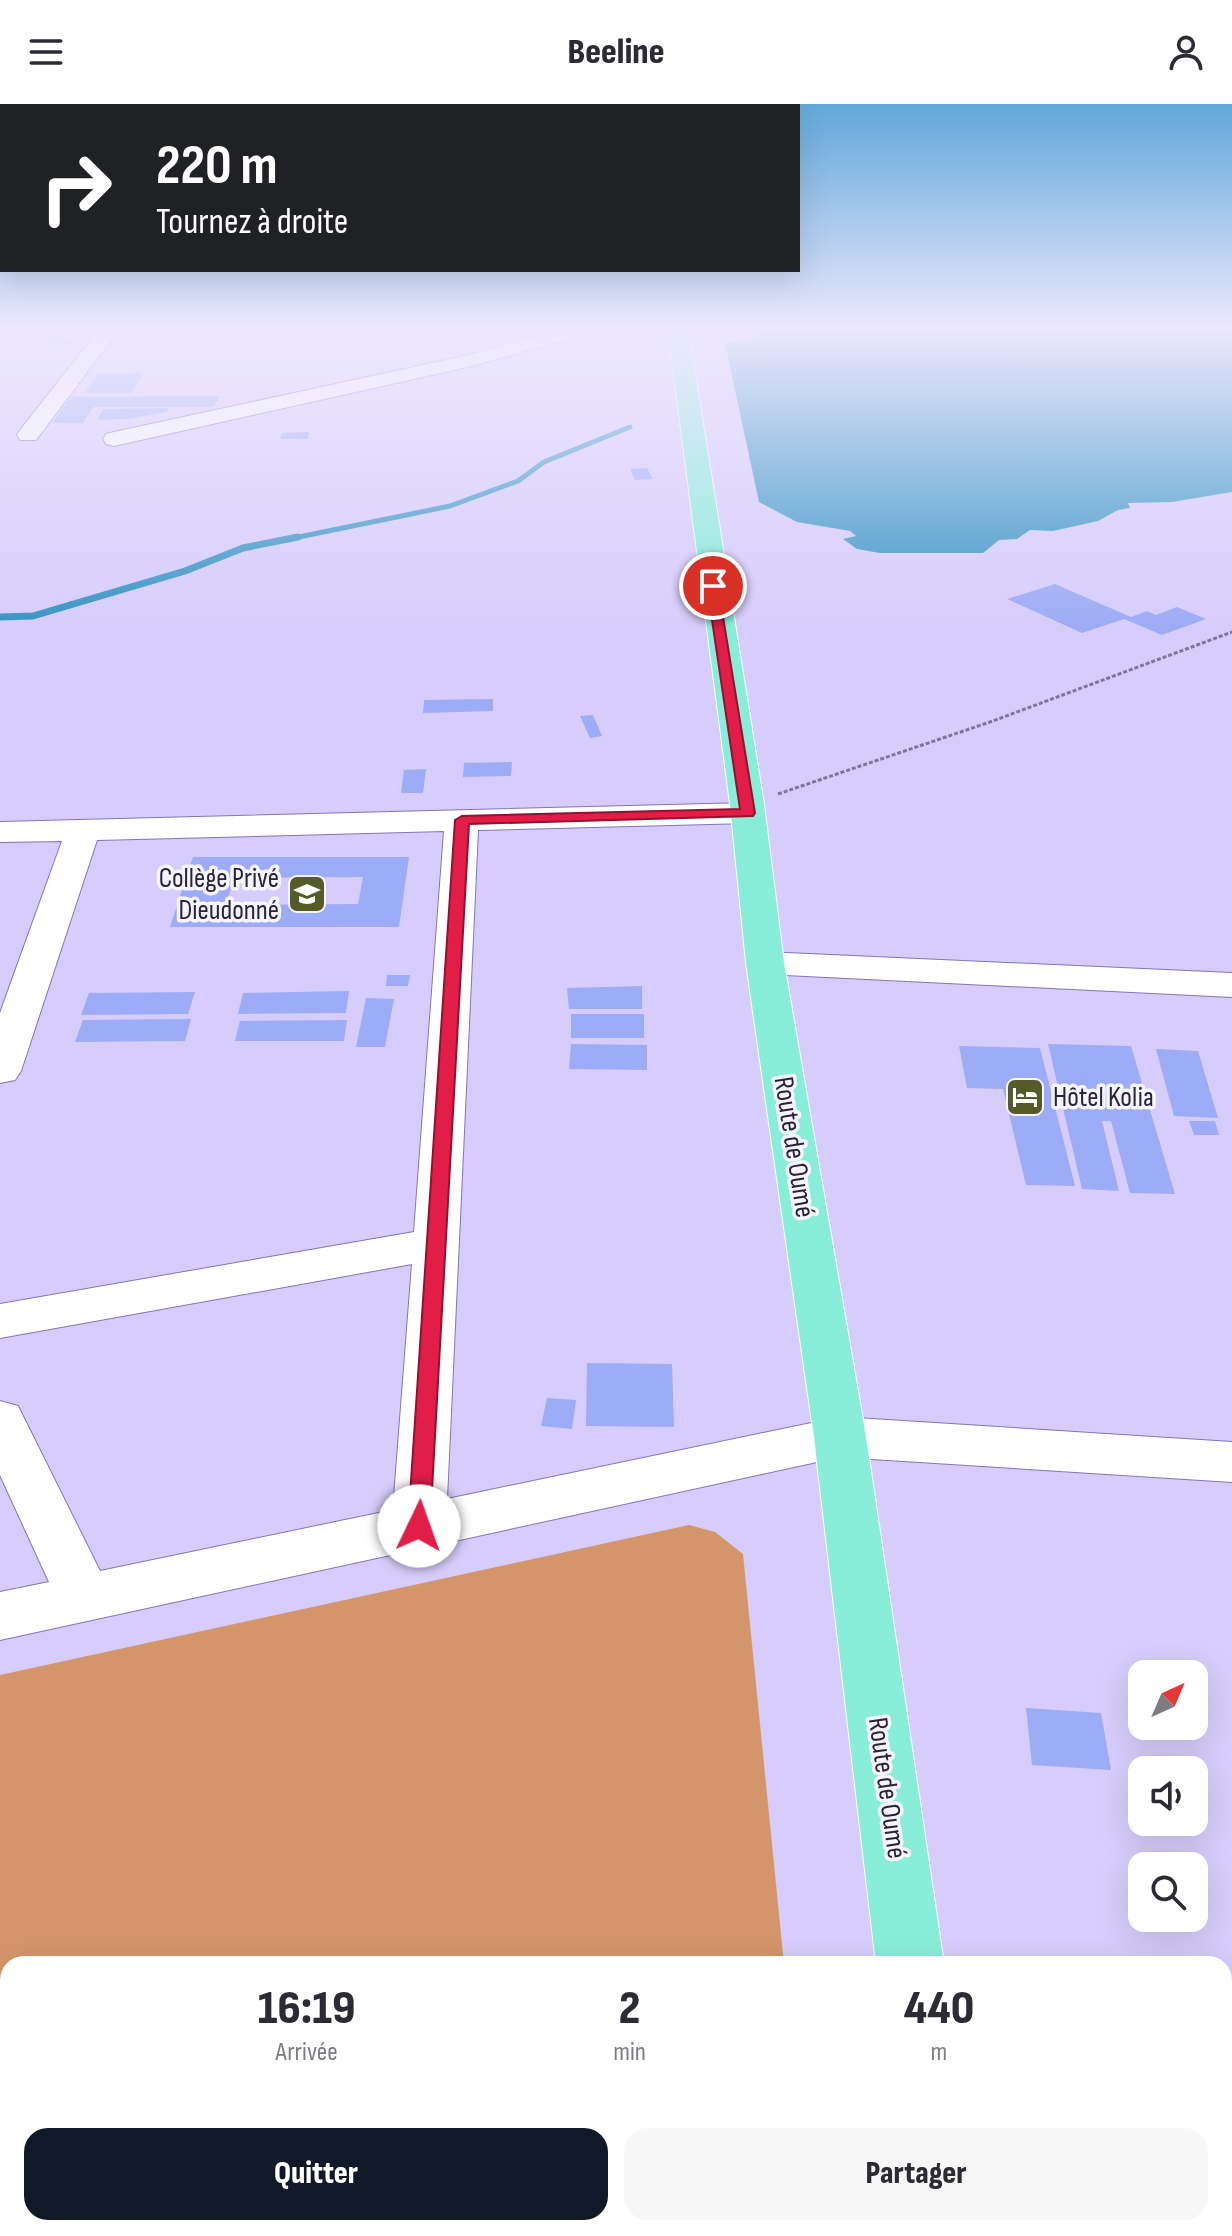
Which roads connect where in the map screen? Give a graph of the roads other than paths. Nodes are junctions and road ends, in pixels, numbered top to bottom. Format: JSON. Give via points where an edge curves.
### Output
{"nodes":[{"id":1,"x":32,"y":429,"type":"edge"},
{"id":2,"x":157,"y":429,"type":"edge"},
{"id":3,"x":692,"y":429,"type":"edge"},
{"id":4,"x":28,"y":435,"type":"dead end"},
{"id":5,"x":114,"y":439,"type":"dead end"},
{"id":6,"x":747,"y":809,"type":"junction"},
{"id":7,"x":462,"y":820,"type":"junction"},
{"id":8,"x":83,"y":829,"type":"junction"},
{"id":9,"x":0,"y":832,"type":"edge"},
{"id":10,"x":765,"y":963,"type":"junction"},
{"id":11,"x":1232,"y":985,"type":"edge"},
{"id":12,"x":0,"y":1071,"type":"edge"},
{"id":13,"x":436,"y":1244,"type":"junction"},
{"id":14,"x":0,"y":1321,"type":"edge"},
{"id":15,"x":0,"y":1420,"type":"edge"},
{"id":16,"x":840,"y":1437,"type":"junction"},
{"id":17,"x":1232,"y":1462,"type":"edge"},
{"id":18,"x":419,"y":1526,"type":"junction"},
{"id":19,"x":85,"y":1598,"type":"junction"},
{"id":20,"x":0,"y":1616,"type":"edge"},
{"id":21,"x":909,"y":1956,"type":"edge"}],
"edges":[{"from":1,"to":4,"type":"street"},
{"from":2,"to":5,"type":"street"},
{"from":3,"to":6,"type":"main road","name":"Route de Oumé"},
{"from":6,"to":7,"type":"street"},
{"from":6,"to":10,"type":"main road","name":"Route de Oumé"},
{"from":7,"to":8,"type":"street"},
{"from":7,"to":13,"type":"street"},
{"from":8,"to":9,"type":"street"},
{"from":8,"to":12,"type":"street"},
{"from":10,"to":11,"type":"street"},
{"from":10,"to":16,"type":"main road","name":"Route de Oumé"},
{"from":13,"to":14,"type":"street"},
{"from":13,"to":18,"type":"street"},
{"from":15,"to":19,"type":"street"},
{"from":16,"to":17,"type":"street"},
{"from":16,"to":18,"type":"street"},
{"from":16,"to":21,"type":"main road","name":"Route de Oumé"},
{"from":18,"to":19,"type":"street"},
{"from":19,"to":20,"type":"street"}]}
